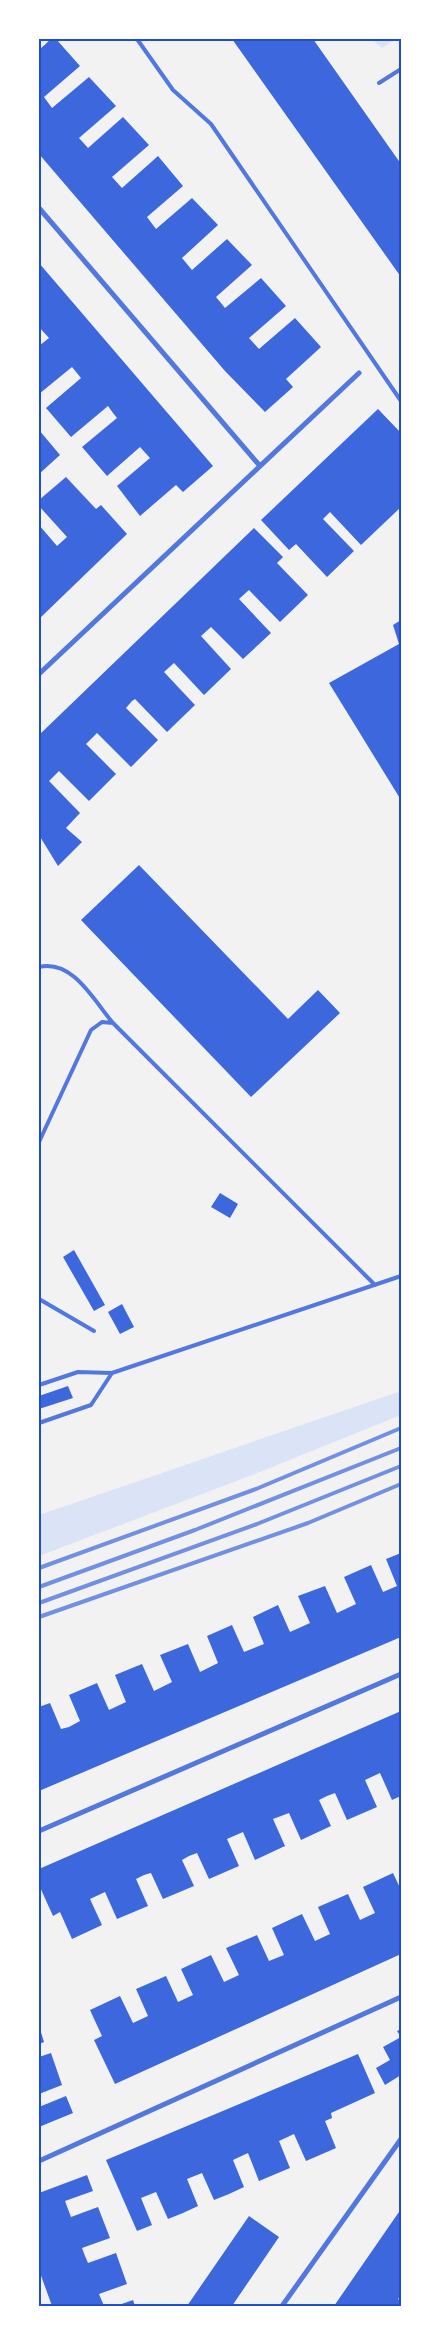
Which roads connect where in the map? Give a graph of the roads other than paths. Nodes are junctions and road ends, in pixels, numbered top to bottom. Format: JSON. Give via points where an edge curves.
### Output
{"nodes":[{"id":1,"x":137,"y":39,"type":"edge"},
{"id":2,"x":401,"y":69,"type":"edge"},
{"id":3,"x":379,"y":83,"type":"dead end"},
{"id":4,"x":39,"y":208,"type":"edge"},
{"id":5,"x":359,"y":373,"type":"dead end"},
{"id":6,"x":401,"y":401,"type":"edge"},
{"id":7,"x":260,"y":466,"type":"junction"},
{"id":8,"x":39,"y":674,"type":"edge"},
{"id":9,"x":39,"y":967,"type":"edge"},
{"id":10,"x":113,"y":1024,"type":"junction"},
{"id":11,"x":39,"y":1142,"type":"edge"},
{"id":12,"x":401,"y":1276,"type":"edge"},
{"id":13,"x":375,"y":1285,"type":"junction"},
{"id":14,"x":39,"y":1299,"type":"edge"},
{"id":15,"x":94,"y":1331,"type":"dead end"},
{"id":16,"x":112,"y":1373,"type":"junction"},
{"id":17,"x":39,"y":1385,"type":"edge"},
{"id":18,"x":39,"y":1423,"type":"edge"},
{"id":19,"x":401,"y":1674,"type":"edge"},
{"id":20,"x":39,"y":1831,"type":"edge"},
{"id":21,"x":401,"y":1997,"type":"edge"},
{"id":22,"x":401,"y":2139,"type":"edge"},
{"id":23,"x":39,"y":2161,"type":"edge"},
{"id":24,"x":282,"y":2306,"type":"edge"}],
"edges":[{"from":1,"to":6,"type":"lane","via":[[173,90],[211,124]]},
{"from":2,"to":3,"type":"lane"},
{"from":4,"to":7,"type":"street"},
{"from":5,"to":7,"type":"street"},
{"from":7,"to":8,"type":"street"},
{"from":9,"to":10,"type":"lane","via":[[56,966],[70,972]]},
{"from":10,"to":11,"type":"lane","via":[[102,1022],[91,1030]]},
{"from":10,"to":13,"type":"lane"},
{"from":12,"to":13,"type":"lane"},
{"from":13,"to":16,"type":"lane"},
{"from":14,"to":15,"type":"lane"},
{"from":16,"to":17,"type":"lane","via":[[78,1372]]},
{"from":16,"to":18,"type":"lane","via":[[91,1405]]},
{"from":19,"to":20,"type":"street"},
{"from":21,"to":23,"type":"street"},
{"from":22,"to":24,"type":"street"}]}
